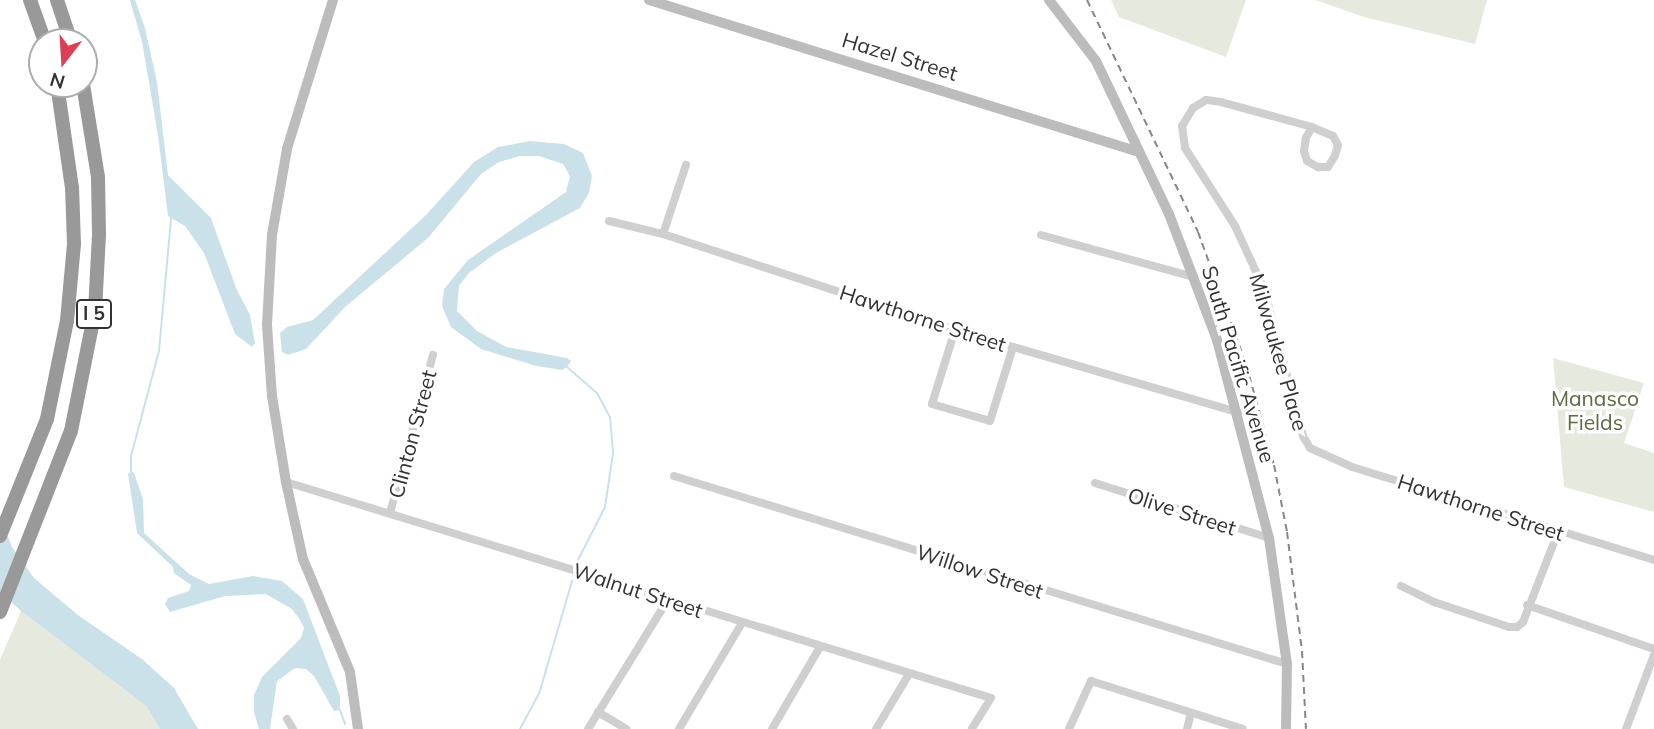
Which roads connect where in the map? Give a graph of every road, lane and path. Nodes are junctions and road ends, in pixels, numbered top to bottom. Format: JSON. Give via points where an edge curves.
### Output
{"nodes":[{"id":1,"x":30,"y":0,"type":"edge"},
{"id":2,"x":57,"y":0,"type":"edge"},
{"id":3,"x":332,"y":0,"type":"edge"},
{"id":4,"x":649,"y":0,"type":"edge"},
{"id":5,"x":1049,"y":0,"type":"edge"},
{"id":6,"x":40,"y":28,"type":"edge"},
{"id":7,"x":66,"y":28,"type":"edge"},
{"id":8,"x":59,"y":98,"type":"edge"},
{"id":9,"x":85,"y":98,"type":"edge"},
{"id":10,"x":1312,"y":127,"type":"junction"},
{"id":11,"x":1139,"y":152,"type":"junction"},
{"id":12,"x":686,"y":164,"type":"dead end"},
{"id":13,"x":609,"y":221,"type":"dead end"},
{"id":14,"x":663,"y":234,"type":"junction"},
{"id":15,"x":1041,"y":235,"type":"dead end"},
{"id":16,"x":1194,"y":277,"type":"junction"},
{"id":17,"x":955,"y":330,"type":"junction"},
{"id":18,"x":1013,"y":347,"type":"junction"},
{"id":19,"x":433,"y":355,"type":"dead end"},
{"id":20,"x":1238,"y":412,"type":"junction"},
{"id":21,"x":1310,"y":447,"type":"joint"},
{"id":22,"x":674,"y":476,"type":"dead end"},
{"id":23,"x":286,"y":482,"type":"junction"},
{"id":24,"x":1096,"y":483,"type":"dead end"},
{"id":25,"x":390,"y":513,"type":"junction"},
{"id":26,"x":1558,"y":532,"type":"junction"},
{"id":27,"x":0,"y":536,"type":"edge"},
{"id":28,"x":1269,"y":538,"type":"junction"},
{"id":29,"x":1654,"y":560,"type":"edge"},
{"id":30,"x":1401,"y":586,"type":"dead end"},
{"id":31,"x":667,"y":601,"type":"junction"},
{"id":32,"x":1527,"y":605,"type":"junction"},
{"id":33,"x":0,"y":612,"type":"edge"},
{"id":34,"x":742,"y":623,"type":"junction"},
{"id":35,"x":820,"y":647,"type":"junction"},
{"id":36,"x":1654,"y":649,"type":"edge"},
{"id":37,"x":1654,"y":655,"type":"edge"},
{"id":38,"x":1287,"y":664,"type":"junction"},
{"id":39,"x":909,"y":674,"type":"junction"},
{"id":40,"x":598,"y":712,"type":"junction"},
{"id":41,"x":1191,"y":713,"type":"junction"},
{"id":42,"x":288,"y":719,"type":"dead end"},
{"id":43,"x":293,"y":729,"type":"edge"},
{"id":44,"x":358,"y":729,"type":"edge"},
{"id":45,"x":588,"y":729,"type":"edge"},
{"id":46,"x":626,"y":729,"type":"edge"},
{"id":47,"x":680,"y":729,"type":"edge"},
{"id":48,"x":772,"y":729,"type":"edge"},
{"id":49,"x":876,"y":729,"type":"edge"},
{"id":50,"x":972,"y":729,"type":"edge"},
{"id":51,"x":1069,"y":729,"type":"edge"},
{"id":52,"x":1187,"y":729,"type":"edge"},
{"id":53,"x":1243,"y":729,"type":"edge"},
{"id":54,"x":1286,"y":729,"type":"edge"},
{"id":55,"x":1626,"y":729,"type":"edge"}],
"edges":[{"from":1,"to":6,"type":"highway"},
{"from":2,"to":7,"type":"highway"},
{"from":3,"to":23,"type":"street","via":[[287,149],[270,258],[267,325],[272,396]]},
{"from":4,"to":11,"type":"street","name":"Hazel Street"},
{"from":5,"to":11,"type":"street","name":"South Pacific Avenue","via":[[1096,61]]},
{"from":8,"to":27,"type":"highway","number":"I 5","via":[[72,188],[74,244],[68,308],[47,419]]},
{"from":9,"to":33,"type":"highway","number":"I 5","via":[[98,177],[94,311],[71,431]]},
{"from":10,"to":10,"type":"street","via":[[1333,136],[1338,145],[1328,167],[1307,161],[1304,151]]},
{"from":10,"to":21,"type":"street","name":"Milwaukee Place","via":[[1206,100],[1193,108],[1182,126],[1185,148],[1235,226],[1264,289],[1303,436]]},
{"from":11,"to":16,"type":"street","name":"South Pacific Avenue"},
{"from":12,"to":14,"type":"street"},
{"from":13,"to":14,"type":"street","name":"Hawthorne Street"},
{"from":14,"to":17,"type":"street","name":"Hawthorne Street"},
{"from":15,"to":16,"type":"street"},
{"from":16,"to":20,"type":"street","name":"South Pacific Avenue"},
{"from":17,"to":18,"type":"street","name":"Hawthorne Street"},
{"from":17,"to":18,"type":"street","via":[[932,404],[990,421]]},
{"from":18,"to":20,"type":"street","name":"Hawthorne Street"},
{"from":19,"to":25,"type":"street","name":"Clinton Street"},
{"from":20,"to":28,"type":"street","name":"South Pacific Avenue"},
{"from":21,"to":26,"type":"street","name":"Hawthorne Street","via":[[1352,467]]},
{"from":22,"to":38,"type":"street","name":"Willow Street"},
{"from":23,"to":25,"type":"street","name":"Walnut Street"},
{"from":23,"to":44,"type":"street","via":[[303,559],[350,672]]},
{"from":24,"to":28,"type":"street","name":"Olive Street"},
{"from":25,"to":31,"type":"street","name":"Walnut Street"},
{"from":26,"to":29,"type":"street","name":"Hawthorne Street"},
{"from":26,"to":32,"type":"street"},
{"from":28,"to":38,"type":"street","name":"South Pacific Avenue"},
{"from":30,"to":32,"type":"street","via":[[1509,628],[1521,625]]},
{"from":31,"to":34,"type":"street","name":"Walnut Street"},
{"from":31,"to":40,"type":"street"},
{"from":32,"to":36,"type":"street"},
{"from":34,"to":35,"type":"street","name":"Walnut Street"},
{"from":34,"to":47,"type":"street"},
{"from":35,"to":39,"type":"street","name":"Walnut Street"},
{"from":35,"to":48,"type":"street"},
{"from":37,"to":55,"type":"street"},
{"from":38,"to":54,"type":"street","name":"South Pacific Avenue"},
{"from":39,"to":49,"type":"street"},
{"from":39,"to":50,"type":"street","name":"Walnut Street","via":[[991,698]]},
{"from":40,"to":45,"type":"street"},
{"from":40,"to":46,"type":"street"},
{"from":41,"to":51,"type":"street","via":[[1091,681]]},
{"from":41,"to":52,"type":"street"},
{"from":41,"to":53,"type":"street"},
{"from":42,"to":43,"type":"street"}]}
